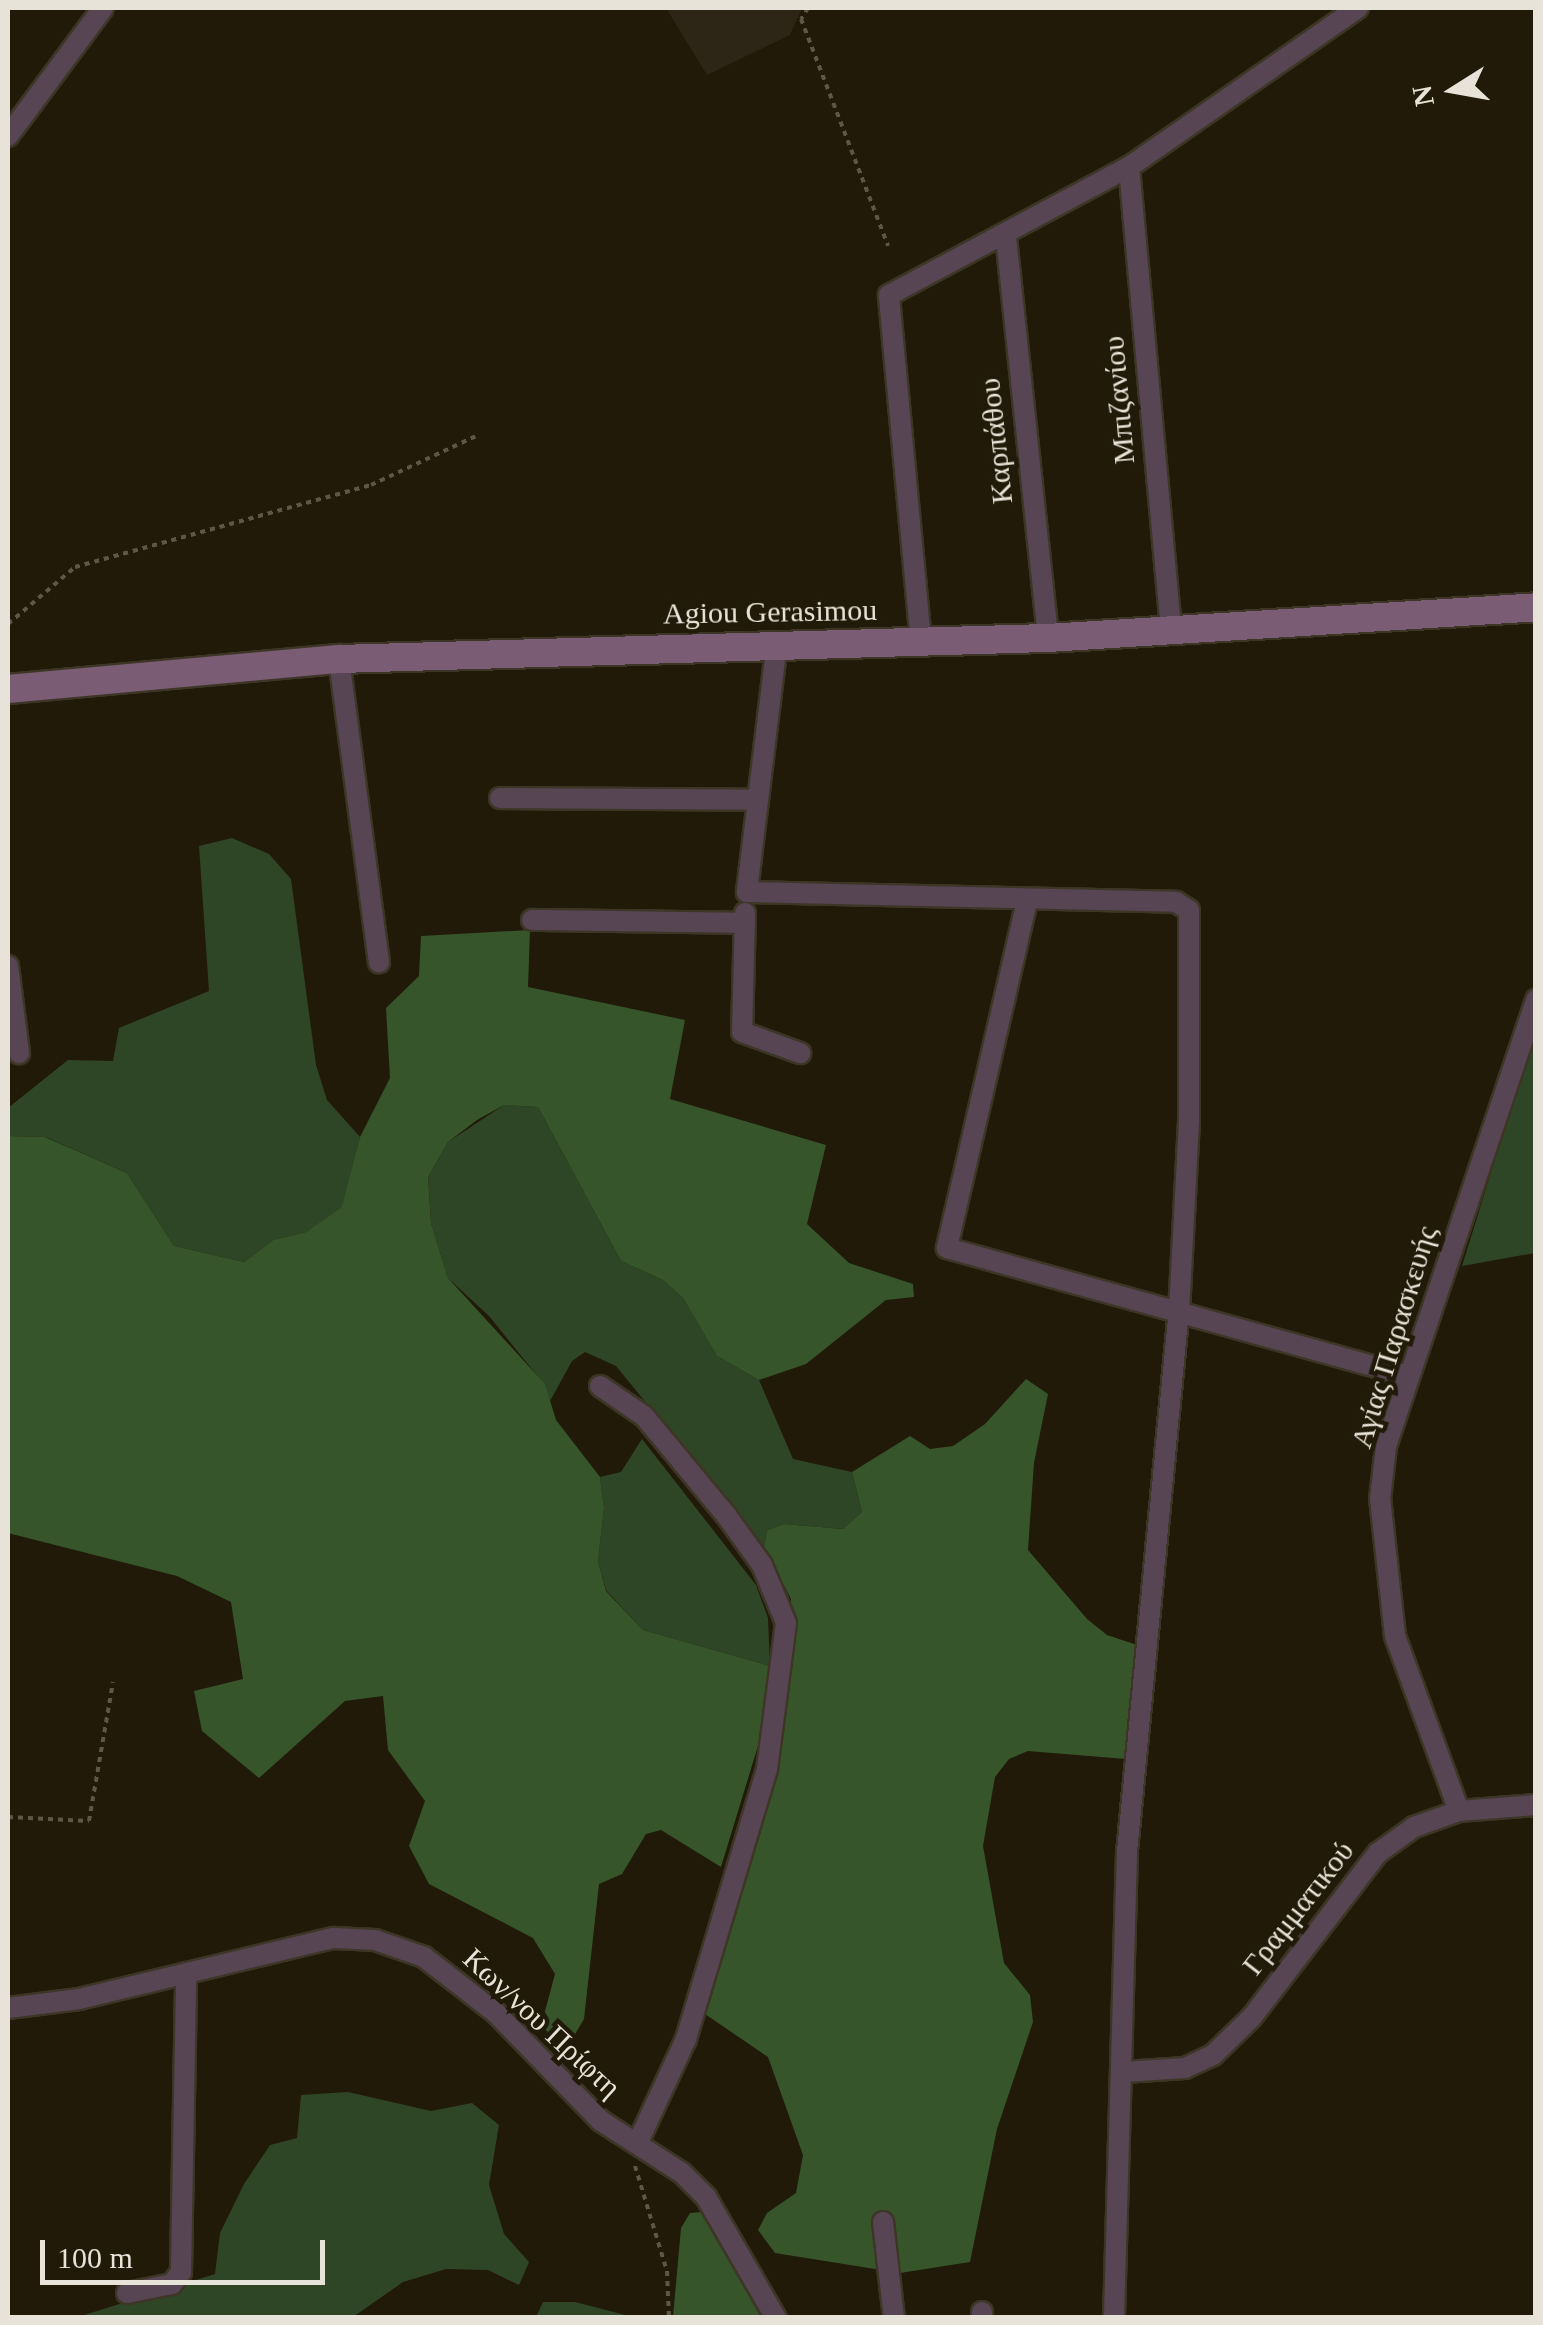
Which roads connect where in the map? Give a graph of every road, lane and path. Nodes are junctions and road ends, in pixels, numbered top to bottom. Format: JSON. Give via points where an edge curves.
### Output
{"nodes":[{"id":1,"x":103,"y":8,"type":"edge"},
{"id":2,"x":808,"y":8,"type":"edge"},
{"id":3,"x":1358,"y":8,"type":"edge"},
{"id":4,"x":8,"y":136,"type":"edge"},
{"id":5,"x":1129,"y":167,"type":"junction"},
{"id":6,"x":1006,"y":237,"type":"junction"},
{"id":7,"x":888,"y":246,"type":"dead end"},
{"id":8,"x":478,"y":435,"type":"dead end"},
{"id":9,"x":1536,"y":607,"type":"edge"},
{"id":10,"x":8,"y":624,"type":"edge"},
{"id":11,"x":1171,"y":628,"type":"junction"},
{"id":12,"x":1048,"y":638,"type":"junction"},
{"id":13,"x":921,"y":642,"type":"junction"},
{"id":14,"x":776,"y":643,"type":"junction"},
{"id":15,"x":339,"y":659,"type":"junction"},
{"id":16,"x":8,"y":689,"type":"edge"},
{"id":17,"x":500,"y":798,"type":"dead end"},
{"id":18,"x":756,"y":800,"type":"junction"},
{"id":19,"x":747,"y":892,"type":"junction"},
{"id":20,"x":1027,"y":901,"type":"junction"},
{"id":21,"x":532,"y":920,"type":"dead end"},
{"id":22,"x":745,"y":923,"type":"junction"},
{"id":23,"x":379,"y":962,"type":"dead end"},
{"id":24,"x":8,"y":966,"type":"edge"},
{"id":25,"x":1536,"y":1000,"type":"edge"},
{"id":26,"x":19,"y":1054,"type":"dead end"},
{"id":27,"x":800,"y":1054,"type":"dead end"},
{"id":28,"x":1179,"y":1308,"type":"junction"},
{"id":29,"x":1408,"y":1376,"type":"junction"},
{"id":30,"x":600,"y":1386,"type":"dead end"},
{"id":31,"x":113,"y":1682,"type":"dead end"},
{"id":32,"x":1536,"y":1805,"type":"edge"},
{"id":33,"x":1459,"y":1811,"type":"junction"},
{"id":34,"x":8,"y":1817,"type":"edge"},
{"id":35,"x":186,"y":1973,"type":"junction"},
{"id":36,"x":8,"y":2008,"type":"edge"},
{"id":37,"x":1124,"y":2072,"type":"junction"},
{"id":38,"x":638,"y":2142,"type":"junction"},
{"id":39,"x":882,"y":2222,"type":"dead end"},
{"id":40,"x":127,"y":2292,"type":"dead end"},
{"id":41,"x":670,"y":2318,"type":"edge"},
{"id":42,"x":776,"y":2318,"type":"edge"},
{"id":43,"x":894,"y":2318,"type":"edge"},
{"id":44,"x":1114,"y":2318,"type":"edge"}],
"edges":[{"from":1,"to":4,"type":"street"},
{"from":2,"to":7,"type":"path","via":[[800,19]]},
{"from":3,"to":5,"type":"street"},
{"from":5,"to":6,"type":"street"},
{"from":5,"to":11,"type":"street","name":"Μπιζανίου"},
{"from":6,"to":12,"type":"street","name":"Καρπάθου"},
{"from":6,"to":13,"type":"street","via":[[889,295]]},
{"from":8,"to":10,"type":"path","via":[[372,485],[75,567]]},
{"from":9,"to":11,"type":"street","name":"Agiou Gerasimou"},
{"from":11,"to":12,"type":"street","name":"Agiou Gerasimou"},
{"from":12,"to":13,"type":"street","name":"Agiou Gerasimou"},
{"from":13,"to":14,"type":"street","name":"Agiou Gerasimou"},
{"from":14,"to":15,"type":"street","name":"Agiou Gerasimou"},
{"from":14,"to":18,"type":"street"},
{"from":15,"to":16,"type":"street","name":"Agiou Gerasimou"},
{"from":15,"to":23,"type":"street"},
{"from":17,"to":18,"type":"street"},
{"from":18,"to":19,"type":"street"},
{"from":19,"to":20,"type":"street"},
{"from":19,"to":22,"type":"street"},
{"from":20,"to":28,"type":"street","via":[[1176,902],[1189,910],[1189,1121]]},
{"from":20,"to":28,"type":"street","via":[[945,1242],[956,1254]]},
{"from":21,"to":22,"type":"street"},
{"from":22,"to":27,"type":"street","via":[[742,1032]]},
{"from":24,"to":26,"type":"street"},
{"from":25,"to":29,"type":"street","name":"Αγίας Παρασκευής"},
{"from":28,"to":29,"type":"street"},
{"from":28,"to":37,"type":"street","via":[[1127,1852]]},
{"from":29,"to":33,"type":"street","name":"Αγίας Παρασκευής","via":[[1386,1446],[1380,1499],[1387,1590],[1406,1678]]},
{"from":30,"to":38,"type":"street","via":[[644,1416],[726,1514],[762,1565],[786,1623],[767,1769],[686,2039]]},
{"from":31,"to":34,"type":"path","via":[[89,1822]]},
{"from":32,"to":33,"type":"street","name":"Γραμματικού"},
{"from":33,"to":37,"type":"street","name":"Γραμματικού","via":[[1414,1827],[1378,1853],[1252,2017],[1212,2054],[1185,2068]]},
{"from":35,"to":36,"type":"street","name":"Κων/νου Πρίφτη"},
{"from":35,"to":38,"type":"street","name":"Κων/νου Πρίφτη","via":[[334,1938],[375,1940],[424,1957],[496,2013],[601,2121]]},
{"from":35,"to":40,"type":"street","via":[[182,2272],[172,2284]]},
{"from":37,"to":44,"type":"street"},
{"from":38,"to":41,"type":"path","via":[[635,2179],[667,2271]]},
{"from":38,"to":42,"type":"street","name":"Κων/νου Πρίφτη","via":[[706,2197]]},
{"from":39,"to":43,"type":"street"}]}
